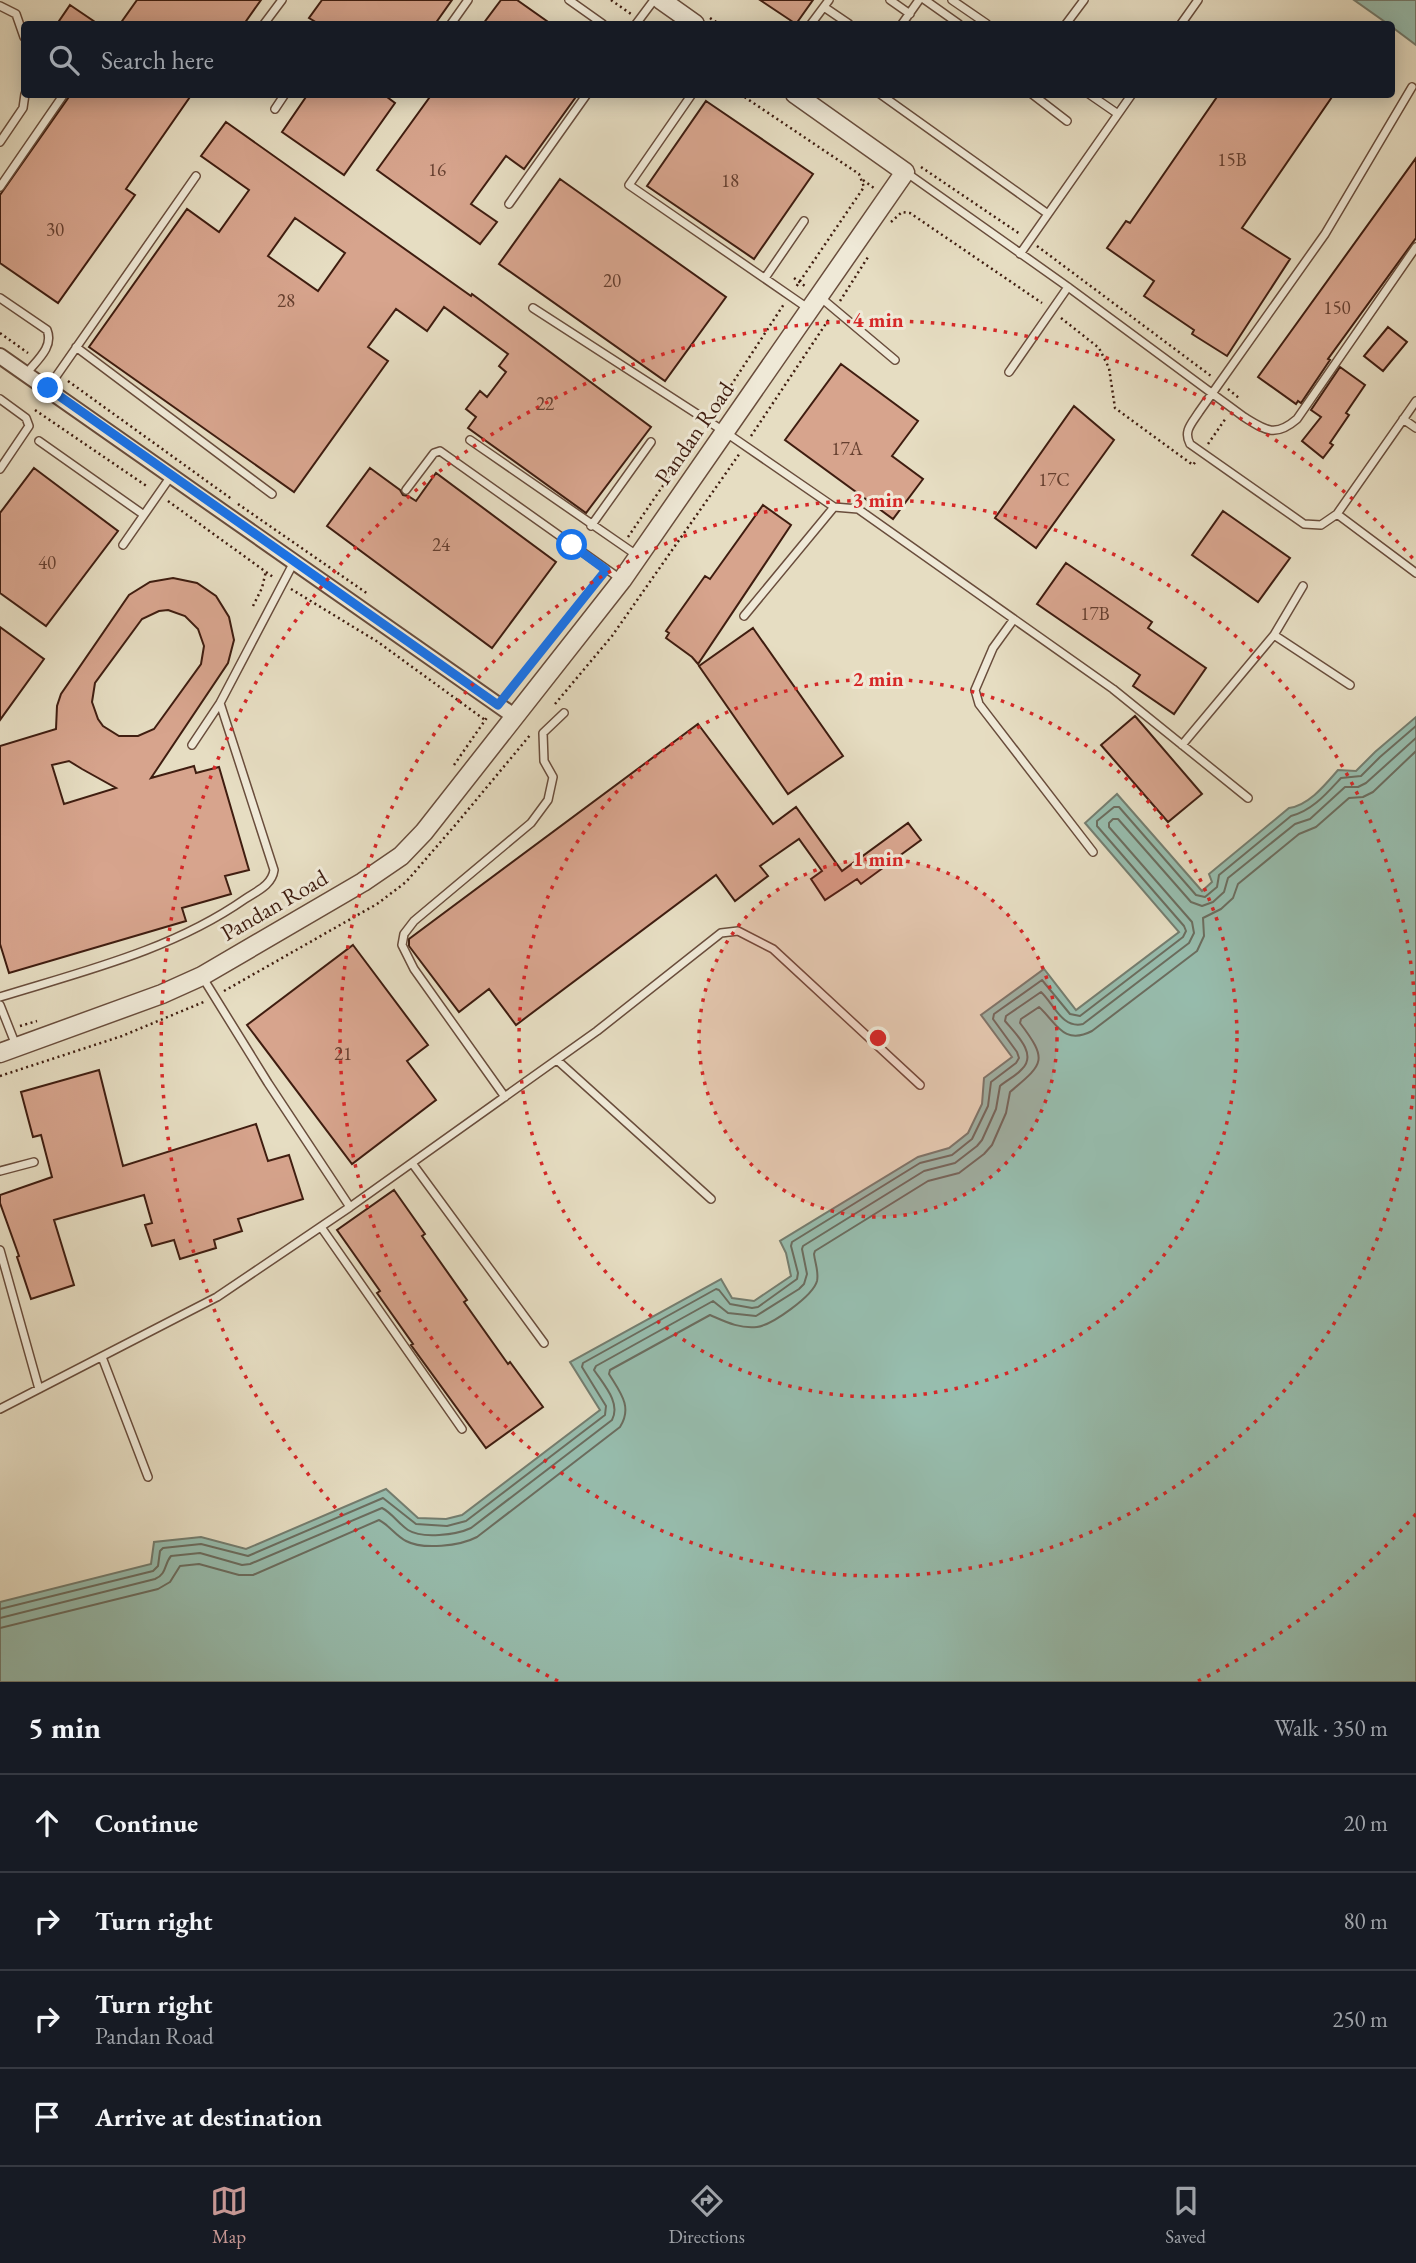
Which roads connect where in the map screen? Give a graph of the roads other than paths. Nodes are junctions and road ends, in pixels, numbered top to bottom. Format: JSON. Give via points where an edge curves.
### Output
{"nodes":[{"id":1,"x":282,"y":0,"type":"edge"},
{"id":2,"x":468,"y":0,"type":"edge"},
{"id":3,"x":569,"y":0,"type":"edge"},
{"id":4,"x":654,"y":0,"type":"edge"},
{"id":5,"x":661,"y":0,"type":"edge"},
{"id":6,"x":890,"y":0,"type":"edge"},
{"id":7,"x":919,"y":0,"type":"edge"},
{"id":8,"x":925,"y":0,"type":"edge"},
{"id":9,"x":952,"y":0,"type":"edge"},
{"id":10,"x":1084,"y":0,"type":"edge"},
{"id":11,"x":1198,"y":0,"type":"edge"},
{"id":12,"x":826,"y":4,"type":"edge"},
{"id":13,"x":0,"y":6,"type":"edge"},
{"id":14,"x":910,"y":14,"type":"junction"},
{"id":15,"x":266,"y":21,"type":"edge"},
{"id":16,"x":453,"y":21,"type":"edge"},
{"id":17,"x":599,"y":21,"type":"edge"},
{"id":18,"x":639,"y":21,"type":"edge"},
{"id":19,"x":691,"y":21,"type":"edge"},
{"id":20,"x":813,"y":21,"type":"edge"},
{"id":21,"x":846,"y":21,"type":"edge"},
{"id":22,"x":904,"y":21,"type":"edge"},
{"id":23,"x":955,"y":21,"type":"edge"},
{"id":24,"x":983,"y":21,"type":"edge"},
{"id":25,"x":1068,"y":21,"type":"edge"},
{"id":26,"x":1183,"y":21,"type":"edge"},
{"id":27,"x":21,"y":28,"type":"edge"},
{"id":28,"x":1412,"y":87,"type":"dead end"},
{"id":29,"x":24,"y":98,"type":"edge"},
{"id":30,"x":61,"y":98,"type":"edge"},
{"id":31,"x":282,"y":98,"type":"edge"},
{"id":32,"x":584,"y":98,"type":"edge"},
{"id":33,"x":689,"y":98,"type":"edge"},
{"id":34,"x":801,"y":98,"type":"edge"},
{"id":35,"x":886,"y":98,"type":"edge"},
{"id":36,"x":1037,"y":98,"type":"edge"},
{"id":37,"x":1095,"y":98,"type":"edge"},
{"id":38,"x":1129,"y":98,"type":"edge"},
{"id":39,"x":275,"y":109,"type":"dead end"},
{"id":40,"x":1118,"y":114,"type":"junction"},
{"id":41,"x":1067,"y":121,"type":"dead end"},
{"id":42,"x":0,"y":142,"type":"edge"},
{"id":43,"x":905,"y":172,"type":"junction"},
{"id":44,"x":196,"y":176,"type":"dead end"},
{"id":45,"x":0,"y":187,"type":"edge"},
{"id":46,"x":509,"y":204,"type":"dead end"},
{"id":47,"x":1048,"y":214,"type":"junction"},
{"id":48,"x":803,"y":221,"type":"dead end"},
{"id":49,"x":1416,"y":247,"type":"edge"},
{"id":50,"x":1020,"y":254,"type":"junction"},
{"id":51,"x":765,"y":278,"type":"junction"},
{"id":52,"x":1068,"y":287,"type":"junction"},
{"id":53,"x":0,"y":298,"type":"edge"},
{"id":54,"x":815,"y":303,"type":"junction"},
{"id":55,"x":533,"y":308,"type":"dead end"},
{"id":56,"x":76,"y":347,"type":"junction"},
{"id":57,"x":0,"y":356,"type":"edge"},
{"id":58,"x":895,"y":360,"type":"dead end"},
{"id":59,"x":1010,"y":372,"type":"dead end"},
{"id":60,"x":26,"y":374,"type":"junction"},
{"id":61,"x":48,"y":388,"type":"junction"},
{"id":62,"x":1212,"y":393,"type":"junction"},
{"id":63,"x":0,"y":399,"type":"edge"},
{"id":64,"x":1416,"y":401,"type":"edge"},
{"id":65,"x":1403,"y":419,"type":"junction"},
{"id":66,"x":1416,"y":428,"type":"edge"},
{"id":67,"x":725,"y":432,"type":"junction"},
{"id":68,"x":470,"y":440,"type":"dead end"},
{"id":69,"x":39,"y":441,"type":"dead end"},
{"id":70,"x":651,"y":442,"type":"dead end"},
{"id":71,"x":0,"y":469,"type":"edge"},
{"id":72,"x":172,"y":476,"type":"junction"},
{"id":73,"x":406,"y":490,"type":"dead end"},
{"id":74,"x":272,"y":494,"type":"dead end"},
{"id":75,"x":834,"y":508,"type":"junction"},
{"id":76,"x":1337,"y":514,"type":"junction"},
{"id":77,"x":144,"y":515,"type":"junction"},
{"id":78,"x":591,"y":526,"type":"junction"},
{"id":79,"x":123,"y":545,"type":"dead end"},
{"id":80,"x":638,"y":557,"type":"junction"},
{"id":81,"x":294,"y":562,"type":"junction"},
{"id":82,"x":1416,"y":573,"type":"edge"},
{"id":83,"x":622,"y":580,"type":"junction"},
{"id":84,"x":1303,"y":586,"type":"dead end"},
{"id":85,"x":744,"y":616,"type":"dead end"},
{"id":86,"x":1014,"y":619,"type":"junction"},
{"id":87,"x":1274,"y":635,"type":"junction"},
{"id":88,"x":1350,"y":685,"type":"dead end"},
{"id":89,"x":220,"y":703,"type":"junction"},
{"id":90,"x":564,"y":713,"type":"dead end"},
{"id":91,"x":513,"y":716,"type":"junction"},
{"id":92,"x":192,"y":745,"type":"dead end"},
{"id":93,"x":1182,"y":745,"type":"junction"},
{"id":94,"x":1248,"y":798,"type":"dead end"},
{"id":95,"x":1093,"y":852,"type":"dead end"},
{"id":96,"x":202,"y":976,"type":"junction"},
{"id":97,"x":0,"y":998,"type":"edge"},
{"id":98,"x":0,"y":1005,"type":"edge"},
{"id":99,"x":9,"y":1051,"type":"edge"},
{"id":100,"x":557,"y":1060,"type":"junction"},
{"id":101,"x":920,"y":1085,"type":"dead end"},
{"id":102,"x":505,"y":1097,"type":"junction"},
{"id":103,"x":34,"y":1162,"type":"dead end"},
{"id":104,"x":412,"y":1163,"type":"junction"},
{"id":105,"x":0,"y":1171,"type":"edge"},
{"id":106,"x":711,"y":1199,"type":"dead end"},
{"id":107,"x":350,"y":1207,"type":"junction"},
{"id":108,"x":321,"y":1227,"type":"junction"},
{"id":109,"x":0,"y":1250,"type":"edge"},
{"id":110,"x":544,"y":1343,"type":"dead end"},
{"id":111,"x":102,"y":1357,"type":"junction"},
{"id":112,"x":39,"y":1389,"type":"junction"},
{"id":113,"x":0,"y":1409,"type":"edge"},
{"id":114,"x":462,"y":1429,"type":"dead end"},
{"id":115,"x":148,"y":1477,"type":"dead end"}],
"edges":[{"from":1,"to":15,"type":"lane"},
{"from":2,"to":16,"type":"lane"},
{"from":3,"to":17,"type":"lane"},
{"from":4,"to":18,"type":"lane"},
{"from":5,"to":19,"type":"street"},
{"from":6,"to":14,"type":"lane"},
{"from":7,"to":14,"type":"lane"},
{"from":8,"to":23,"type":"lane"},
{"from":9,"to":24,"type":"lane"},
{"from":10,"to":25,"type":"lane"},
{"from":11,"to":26,"type":"lane"},
{"from":12,"to":20,"type":"lane"},
{"from":12,"to":21,"type":"lane"},
{"from":13,"to":27,"type":"lane","via":[[16,14]]},
{"from":14,"to":22,"type":"lane"},
{"from":28,"to":62,"type":"lane","via":[[1325,234]]},
{"from":29,"to":42,"type":"lane","via":[[23,108]]},
{"from":30,"to":45,"type":"lane"},
{"from":31,"to":39,"type":"lane"},
{"from":32,"to":46,"type":"lane"},
{"from":33,"to":51,"type":"lane","via":[[629,184]]},
{"from":34,"to":43,"type":"street"},
{"from":35,"to":47,"type":"lane"},
{"from":36,"to":41,"type":"lane"},
{"from":37,"to":40,"type":"lane"},
{"from":38,"to":40,"type":"lane"},
{"from":40,"to":47,"type":"lane"},
{"from":43,"to":50,"type":"lane"},
{"from":43,"to":54,"type":"street","name":"Pandan Road"},
{"from":44,"to":56,"type":"lane"},
{"from":47,"to":50,"type":"lane"},
{"from":48,"to":51,"type":"lane"},
{"from":49,"to":62,"type":"lane","via":[[1290,425],[1266,430]]},
{"from":50,"to":52,"type":"lane"},
{"from":51,"to":54,"type":"lane","via":[[790,295]]},
{"from":52,"to":59,"type":"lane"},
{"from":52,"to":62,"type":"lane"},
{"from":53,"to":60,"type":"lane","via":[[47,330],[50,340]]},
{"from":54,"to":58,"type":"lane"},
{"from":54,"to":67,"type":"street","name":"Pandan Road"},
{"from":55,"to":67,"type":"lane"},
{"from":56,"to":61,"type":"lane"},
{"from":56,"to":74,"type":"lane"},
{"from":57,"to":60,"type":"street"},
{"from":60,"to":61,"type":"street"},
{"from":61,"to":72,"type":"street"},
{"from":62,"to":76,"type":"lane","via":[[1187,430],[1190,444],[1304,524],[1321,525]]},
{"from":63,"to":71,"type":"lane","via":[[26,418],[29,426]]},
{"from":64,"to":65,"type":"lane"},
{"from":65,"to":66,"type":"lane"},
{"from":65,"to":76,"type":"lane"},
{"from":67,"to":75,"type":"lane"},
{"from":67,"to":80,"type":"street","name":"Pandan Road"},
{"from":68,"to":78,"type":"lane"},
{"from":69,"to":77,"type":"lane"},
{"from":70,"to":78,"type":"lane"},
{"from":72,"to":77,"type":"lane"},
{"from":72,"to":81,"type":"street"},
{"from":73,"to":83,"type":"lane","via":[[434,453],[440,452]]},
{"from":75,"to":85,"type":"lane"},
{"from":75,"to":86,"type":"lane","via":[[858,509]]},
{"from":76,"to":82,"type":"lane"},
{"from":77,"to":79,"type":"lane"},
{"from":78,"to":80,"type":"lane"},
{"from":80,"to":83,"type":"street","name":"Pandan Road"},
{"from":81,"to":89,"type":"lane"},
{"from":81,"to":91,"type":"street"},
{"from":83,"to":91,"type":"street","name":"Pandan Road"},
{"from":84,"to":87,"type":"lane"},
{"from":86,"to":93,"type":"lane"},
{"from":86,"to":95,"type":"lane","via":[[993,648],[975,690],[979,704]]},
{"from":87,"to":88,"type":"lane"},
{"from":87,"to":93,"type":"lane"},
{"from":89,"to":92,"type":"lane"},
{"from":89,"to":97,"type":"lane","via":[[274,870],[271,880],[221,916],[177,939]]},
{"from":90,"to":102,"type":"lane","via":[[542,733],[544,761],[554,777],[548,800],[531,823],[414,921],[402,945],[414,969]]},
{"from":91,"to":96,"type":"street","name":"Pandan Road","via":[[401,856]]},
{"from":93,"to":94,"type":"lane"},
{"from":96,"to":99,"type":"street","name":"Pandan Road"},
{"from":96,"to":107,"type":"lane"},
{"from":98,"to":99,"type":"lane","via":[[10,1029]]},
{"from":100,"to":101,"type":"lane","via":[[721,933],[738,931],[773,949]]},
{"from":100,"to":102,"type":"lane"},
{"from":100,"to":106,"type":"lane"},
{"from":102,"to":104,"type":"lane"},
{"from":103,"to":105,"type":"lane"},
{"from":104,"to":107,"type":"lane"},
{"from":104,"to":110,"type":"lane"},
{"from":107,"to":108,"type":"lane"},
{"from":108,"to":111,"type":"lane","via":[[217,1297]]},
{"from":108,"to":114,"type":"lane"},
{"from":109,"to":112,"type":"lane"},
{"from":111,"to":112,"type":"lane"},
{"from":111,"to":115,"type":"lane"},
{"from":112,"to":113,"type":"lane"}]}
